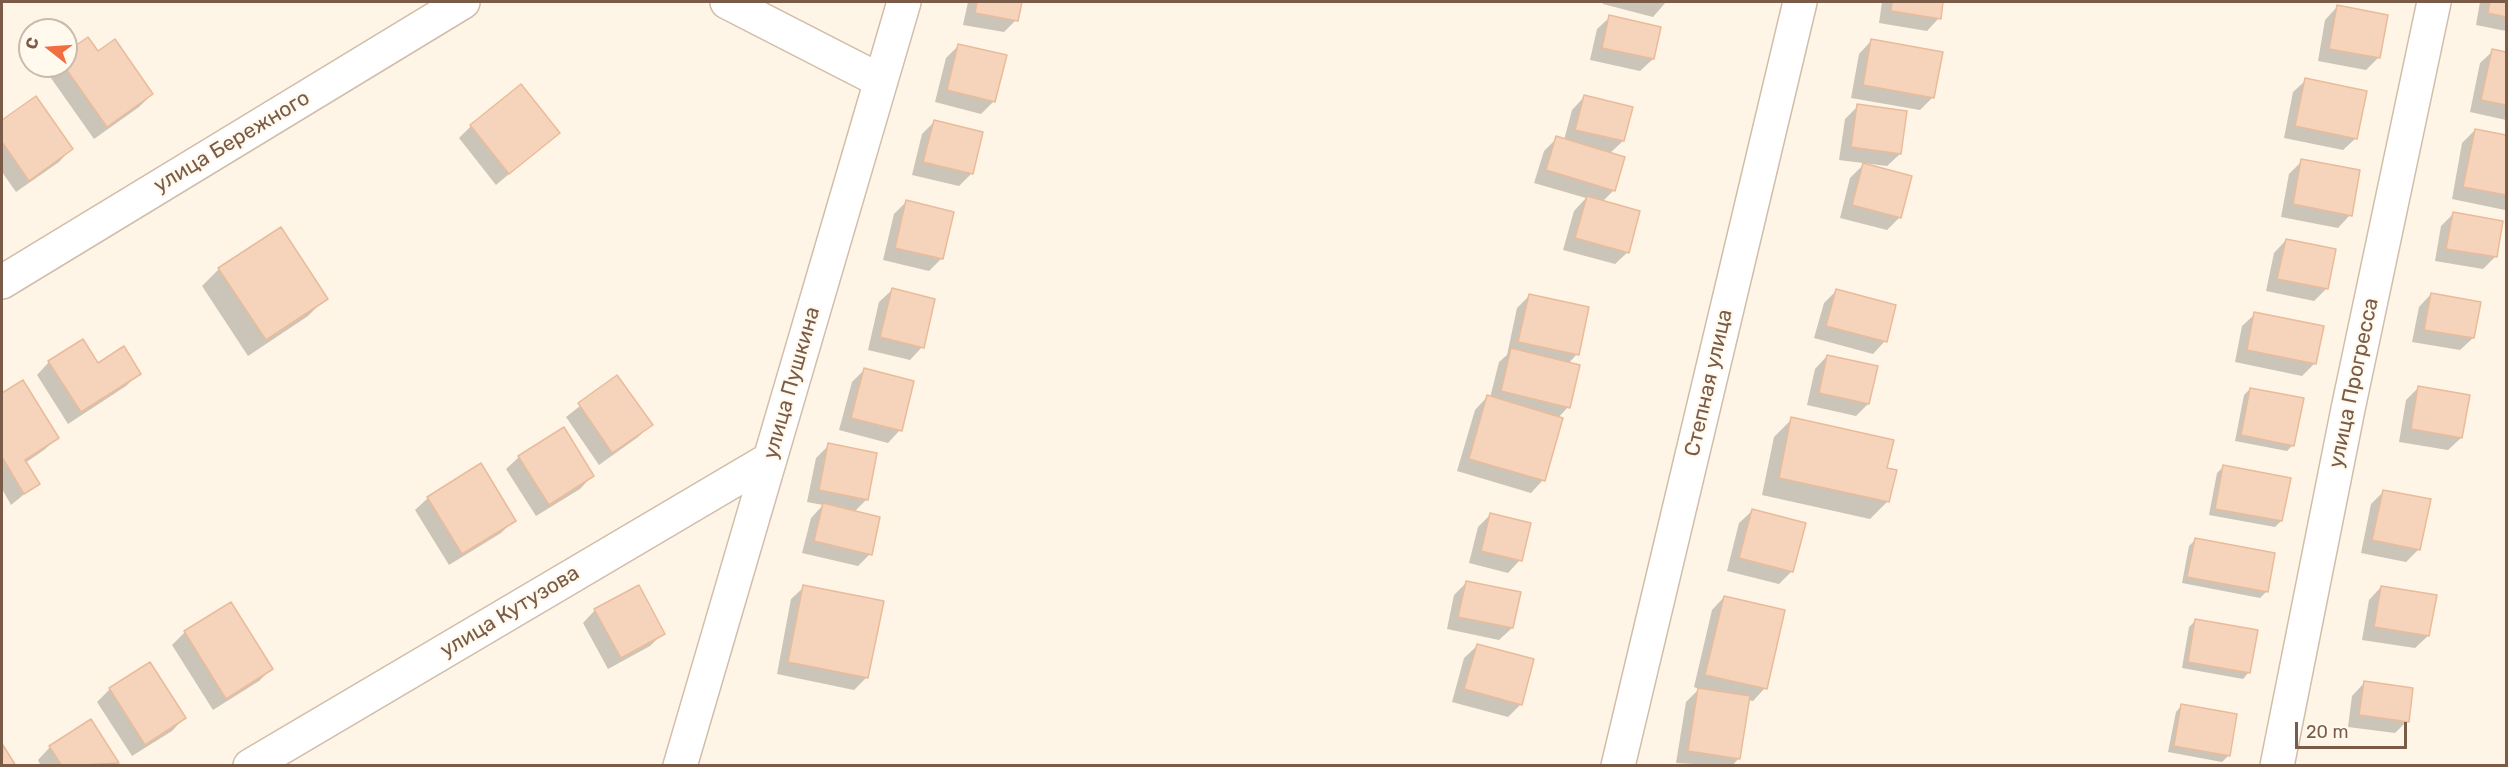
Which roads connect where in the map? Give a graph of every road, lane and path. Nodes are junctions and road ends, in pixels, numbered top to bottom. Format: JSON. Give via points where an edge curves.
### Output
{"nodes":[{"id":1,"x":464,"y":2,"type":"edge"},
{"id":2,"x":727,"y":2,"type":"edge"},
{"id":3,"x":904,"y":2,"type":"edge"},
{"id":4,"x":1800,"y":2,"type":"edge"},
{"id":5,"x":2434,"y":2,"type":"edge"},
{"id":6,"x":881,"y":81,"type":"junction"},
{"id":7,"x":2,"y":282,"type":"edge"},
{"id":8,"x":770,"y":459,"type":"junction"},
{"id":9,"x":250,"y":765,"type":"edge"},
{"id":10,"x":680,"y":765,"type":"edge"},
{"id":11,"x":1618,"y":765,"type":"edge"},
{"id":12,"x":2277,"y":765,"type":"edge"}],
"edges":[{"from":1,"to":7,"type":"street","name":"улица Бережного"},
{"from":2,"to":6,"type":"street"},
{"from":3,"to":6,"type":"street","name":"улица Пушкина"},
{"from":4,"to":11,"type":"street","name":"Степная улица"},
{"from":5,"to":12,"type":"street","name":"улица Прогресса"},
{"from":6,"to":8,"type":"street","name":"улица Пушкина"},
{"from":8,"to":9,"type":"street","name":"улица Кутузова"},
{"from":8,"to":10,"type":"street","name":"улица Пушкина"}]}
